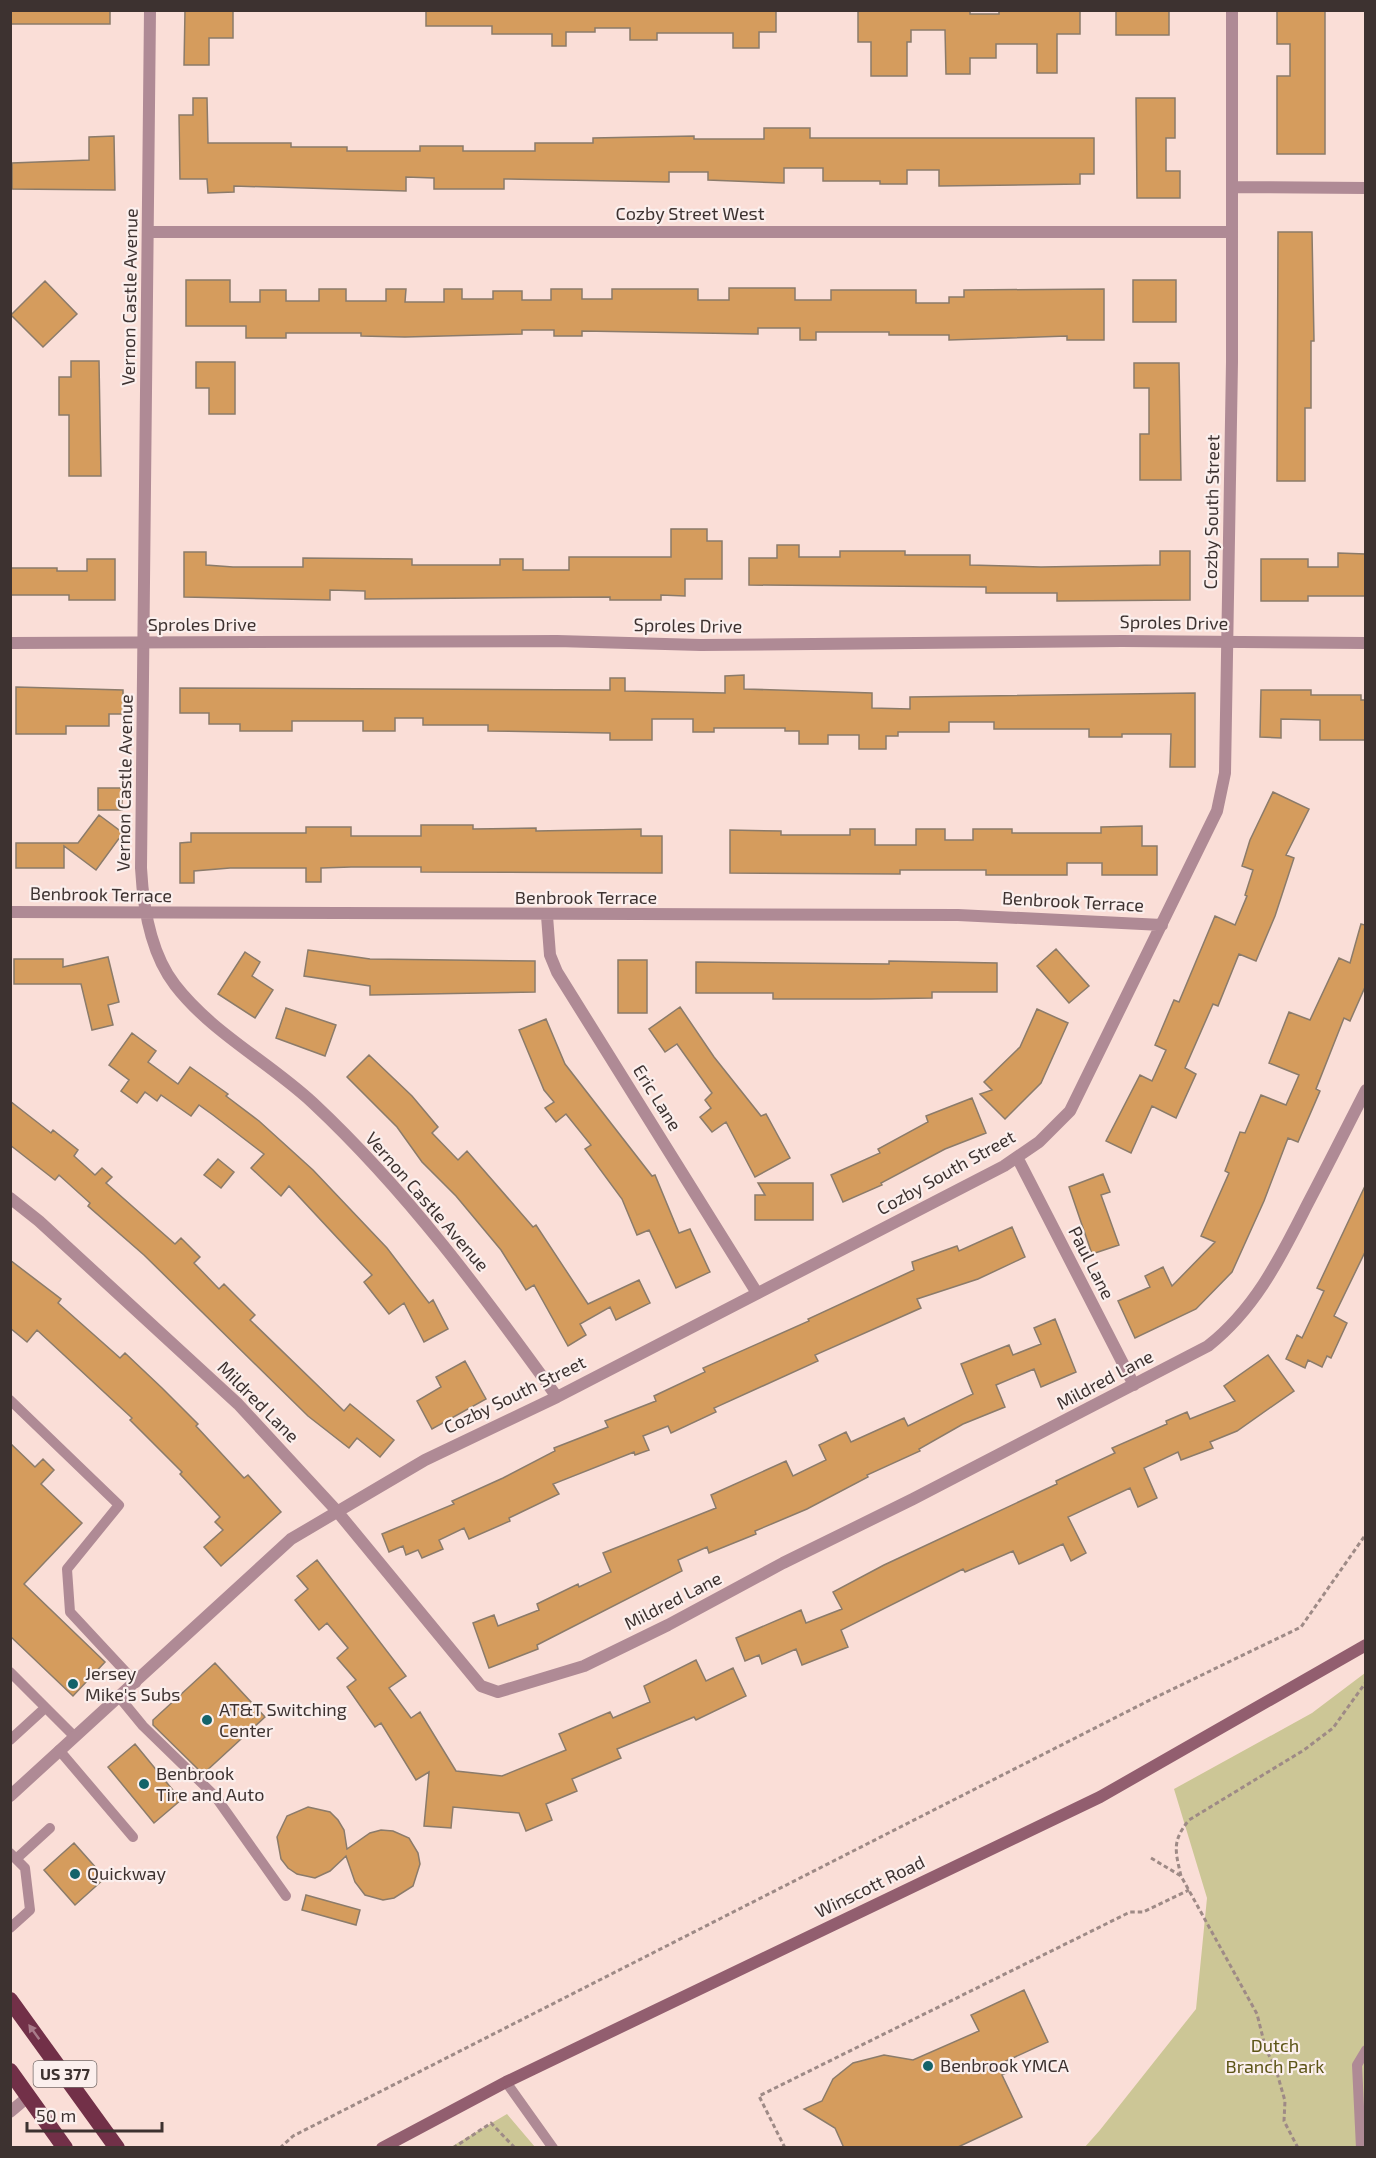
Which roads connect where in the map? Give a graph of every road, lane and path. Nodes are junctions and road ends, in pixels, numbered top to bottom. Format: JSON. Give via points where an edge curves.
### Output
{"nodes":[{"id":1,"x":150,"y":10,"type":"edge"},
{"id":2,"x":1232,"y":10,"type":"edge"},
{"id":3,"x":1232,"y":187,"type":"junction"},
{"id":4,"x":1365,"y":188,"type":"edge"},
{"id":5,"x":148,"y":232,"type":"junction"},
{"id":6,"x":1232,"y":232,"type":"junction"},
{"id":7,"x":1228,"y":642,"type":"junction"},
{"id":8,"x":10,"y":643,"type":"edge"},
{"id":9,"x":144,"y":643,"type":"junction"},
{"id":10,"x":1365,"y":643,"type":"edge"},
{"id":11,"x":10,"y":912,"type":"edge"},
{"id":12,"x":146,"y":914,"type":"junction"},
{"id":13,"x":547,"y":916,"type":"junction"},
{"id":14,"x":1162,"y":925,"type":"junction"},
{"id":15,"x":1365,"y":1090,"type":"edge"},
{"id":16,"x":1017,"y":1157,"type":"junction"},
{"id":17,"x":10,"y":1198,"type":"edge"},
{"id":18,"x":757,"y":1293,"type":"junction"},
{"id":19,"x":1134,"y":1385,"type":"junction"},
{"id":20,"x":557,"y":1397,"type":"junction"},
{"id":21,"x":10,"y":1400,"type":"edge"},
{"id":22,"x":336,"y":1510,"type":"junction"},
{"id":23,"x":1365,"y":1534,"type":"edge"},
{"id":24,"x":1365,"y":1646,"type":"edge"},
{"id":25,"x":10,"y":1672,"type":"edge"},
{"id":26,"x":1365,"y":1682,"type":"edge"},
{"id":27,"x":136,"y":1683,"type":"junction"},
{"id":28,"x":120,"y":1698,"type":"junction"},
{"id":29,"x":45,"y":1708,"type":"junction"},
{"id":30,"x":75,"y":1737,"type":"junction"},
{"id":31,"x":10,"y":1740,"type":"edge"},
{"id":32,"x":59,"y":1750,"type":"junction"},
{"id":33,"x":10,"y":1796,"type":"edge"},
{"id":34,"x":51,"y":1828,"type":"dead end"},
{"id":35,"x":133,"y":1837,"type":"dead end"},
{"id":36,"x":13,"y":1856,"type":"edge"},
{"id":37,"x":1150,"y":1858,"type":"dead end"},
{"id":38,"x":1181,"y":1876,"type":"junction"},
{"id":39,"x":1189,"y":1890,"type":"junction"},
{"id":40,"x":286,"y":1896,"type":"dead end"},
{"id":41,"x":10,"y":1928,"type":"edge"},
{"id":42,"x":10,"y":2000,"type":"edge"},
{"id":43,"x":1365,"y":2050,"type":"edge"},
{"id":44,"x":10,"y":2071,"type":"edge"},
{"id":45,"x":506,"y":2082,"type":"junction"},
{"id":46,"x":29,"y":2096,"type":"junction"},
{"id":47,"x":10,"y":2112,"type":"edge"},
{"id":48,"x":65,"y":2148,"type":"edge"},
{"id":49,"x":117,"y":2148,"type":"edge"},
{"id":50,"x":280,"y":2148,"type":"edge"},
{"id":51,"x":382,"y":2148,"type":"edge"},
{"id":52,"x":453,"y":2148,"type":"edge"},
{"id":53,"x":515,"y":2148,"type":"edge"},
{"id":54,"x":553,"y":2148,"type":"edge"},
{"id":55,"x":785,"y":2148,"type":"edge"},
{"id":56,"x":1298,"y":2148,"type":"edge"},
{"id":57,"x":1361,"y":2148,"type":"edge"}],
"edges":[{"from":1,"to":5,"type":"street","name":"Vernon Castle Avenue"},
{"from":2,"to":3,"type":"street","name":"Cozby South Street"},
{"from":3,"to":4,"type":"street"},
{"from":3,"to":6,"type":"street","name":"Cozby South Street"},
{"from":5,"to":6,"type":"street","name":"Cozby Street West"},
{"from":5,"to":9,"type":"street","name":"Vernon Castle Avenue"},
{"from":6,"to":7,"type":"street","name":"Cozby South Street"},
{"from":7,"to":9,"type":"street","name":"Sproles Drive"},
{"from":7,"to":10,"type":"street","name":"Sproles Drive"},
{"from":7,"to":14,"type":"street","name":"Cozby South Street","via":[[1225,773],[1217,811]]},
{"from":8,"to":9,"type":"street","name":"Sproles Drive"},
{"from":9,"to":12,"type":"street","name":"Vernon Castle Avenue","via":[[141,868]]},
{"from":11,"to":12,"type":"street","name":"Benbrook Terrace"},
{"from":12,"to":13,"type":"street","name":"Benbrook Terrace"},
{"from":12,"to":20,"type":"street","name":"Vernon Castle Avenue","via":[[174,984],[209,1021],[311,1102],[385,1175],[470,1276]]},
{"from":13,"to":14,"type":"street","name":"Benbrook Terrace","via":[[958,915]]},
{"from":13,"to":18,"type":"street","name":"Eric Lane","via":[[550,955],[557,972]]},
{"from":14,"to":16,"type":"street","name":"Cozby South Street","via":[[1070,1112]]},
{"from":15,"to":19,"type":"street","name":"Mildred Lane","via":[[1273,1273],[1249,1307],[1208,1346]]},
{"from":16,"to":18,"type":"street","name":"Cozby South Street"},
{"from":16,"to":19,"type":"street","name":"Paul Lane"},
{"from":17,"to":22,"type":"street","name":"Mildred Lane","via":[[238,1404]]},
{"from":18,"to":20,"type":"street","name":"Cozby South Street"},
{"from":19,"to":22,"type":"street","name":"Mildred Lane","via":[[594,1661],[498,1692],[481,1686]]},
{"from":20,"to":22,"type":"street","name":"Cozby South Street","via":[[425,1460]]},
{"from":21,"to":27,"type":"lane","via":[[119,1505],[67,1569],[70,1612]]},
{"from":22,"to":27,"type":"street","name":"Cozby South Street","via":[[291,1539]]},
{"from":23,"to":50,"type":"path","via":[[1301,1626],[293,2136]]},
{"from":24,"to":45,"type":"main road","name":"Winscott Road","via":[[1100,1797]]},
{"from":25,"to":29,"type":"lane"},
{"from":26,"to":38,"type":"path","via":[[1333,1728],[1189,1820],[1177,1834]]},
{"from":27,"to":28,"type":"street","name":"Cozby South Street"},
{"from":28,"to":30,"type":"street","name":"Cozby South Street"},
{"from":28,"to":40,"type":"lane","via":[[215,1796]]},
{"from":29,"to":30,"type":"lane"},
{"from":29,"to":31,"type":"lane"},
{"from":30,"to":32,"type":"street","name":"Cozby South Street"},
{"from":32,"to":33,"type":"street","name":"Cozby South Street"},
{"from":32,"to":35,"type":"lane"},
{"from":34,"to":36,"type":"lane"},
{"from":36,"to":41,"type":"lane","via":[[25,1868],[30,1910]]},
{"from":37,"to":38,"type":"path"},
{"from":38,"to":39,"type":"path"},
{"from":39,"to":55,"type":"path","via":[[1143,1912],[1130,1912],[759,2096]]},
{"from":39,"to":56,"type":"path","via":[[1257,2014],[1285,2101],[1284,2121]]},
{"from":49,"to":42,"type":"highway","number":"US 377","one_way":true},
{"from":43,"to":57,"type":"lane","via":[[1357,2065]]},
{"from":44,"to":46,"type":"highway","number":"US 377"},
{"from":45,"to":51,"type":"main road","name":"Winscott Road"},
{"from":45,"to":54,"type":"lane"},
{"from":46,"to":47,"type":"street"},
{"from":46,"to":48,"type":"highway","number":"US 377"},
{"from":52,"to":53,"type":"path","via":[[491,2123]]}]}
